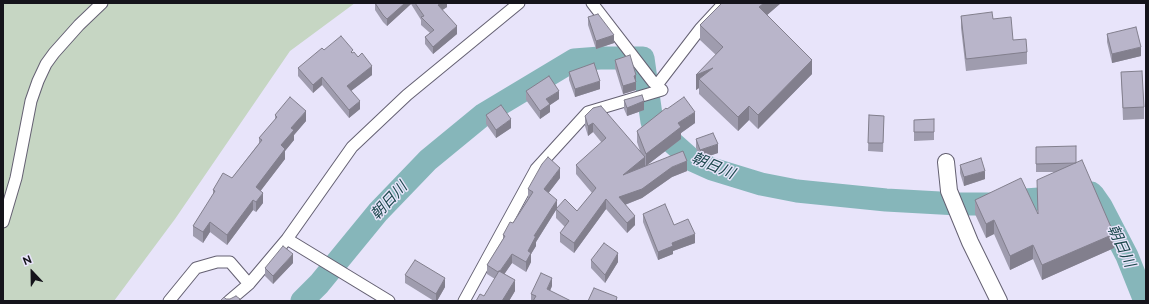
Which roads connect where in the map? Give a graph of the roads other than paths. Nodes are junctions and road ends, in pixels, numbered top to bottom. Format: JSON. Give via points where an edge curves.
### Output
{"nodes":[{"id":1,"x":102,"y":3,"type":"edge"},
{"id":2,"x":520,"y":3,"type":"edge"},
{"id":3,"x":592,"y":3,"type":"edge"},
{"id":4,"x":724,"y":3,"type":"edge"},
{"id":5,"x":657,"y":86,"type":"junction"},
{"id":6,"x":946,"y":162,"type":"dead end"},
{"id":7,"x":3,"y":222,"type":"edge"},
{"id":8,"x":286,"y":239,"type":"junction"},
{"id":9,"x":249,"y":284,"type":"junction"},
{"id":10,"x":169,"y":301,"type":"edge"},
{"id":11,"x":229,"y":301,"type":"edge"},
{"id":12,"x":389,"y":301,"type":"edge"},
{"id":13,"x":464,"y":301,"type":"edge"},
{"id":14,"x":999,"y":301,"type":"edge"}],
"edges":[{"from":1,"to":7,"type":"street","via":[[54,53],[38,81],[31,101],[16,178]]},
{"from":2,"to":8,"type":"street","via":[[407,95],[352,147]]},
{"from":3,"to":5,"type":"street"},
{"from":4,"to":5,"type":"street","via":[[700,29]]},
{"from":5,"to":13,"type":"street","via":[[662,90],[588,112],[536,169]]},
{"from":6,"to":14,"type":"street","via":[[949,191]]},
{"from":8,"to":9,"type":"street"},
{"from":8,"to":12,"type":"street"},
{"from":9,"to":10,"type":"street","via":[[230,262],[217,262],[196,268]]},
{"from":9,"to":11,"type":"street"}]}
